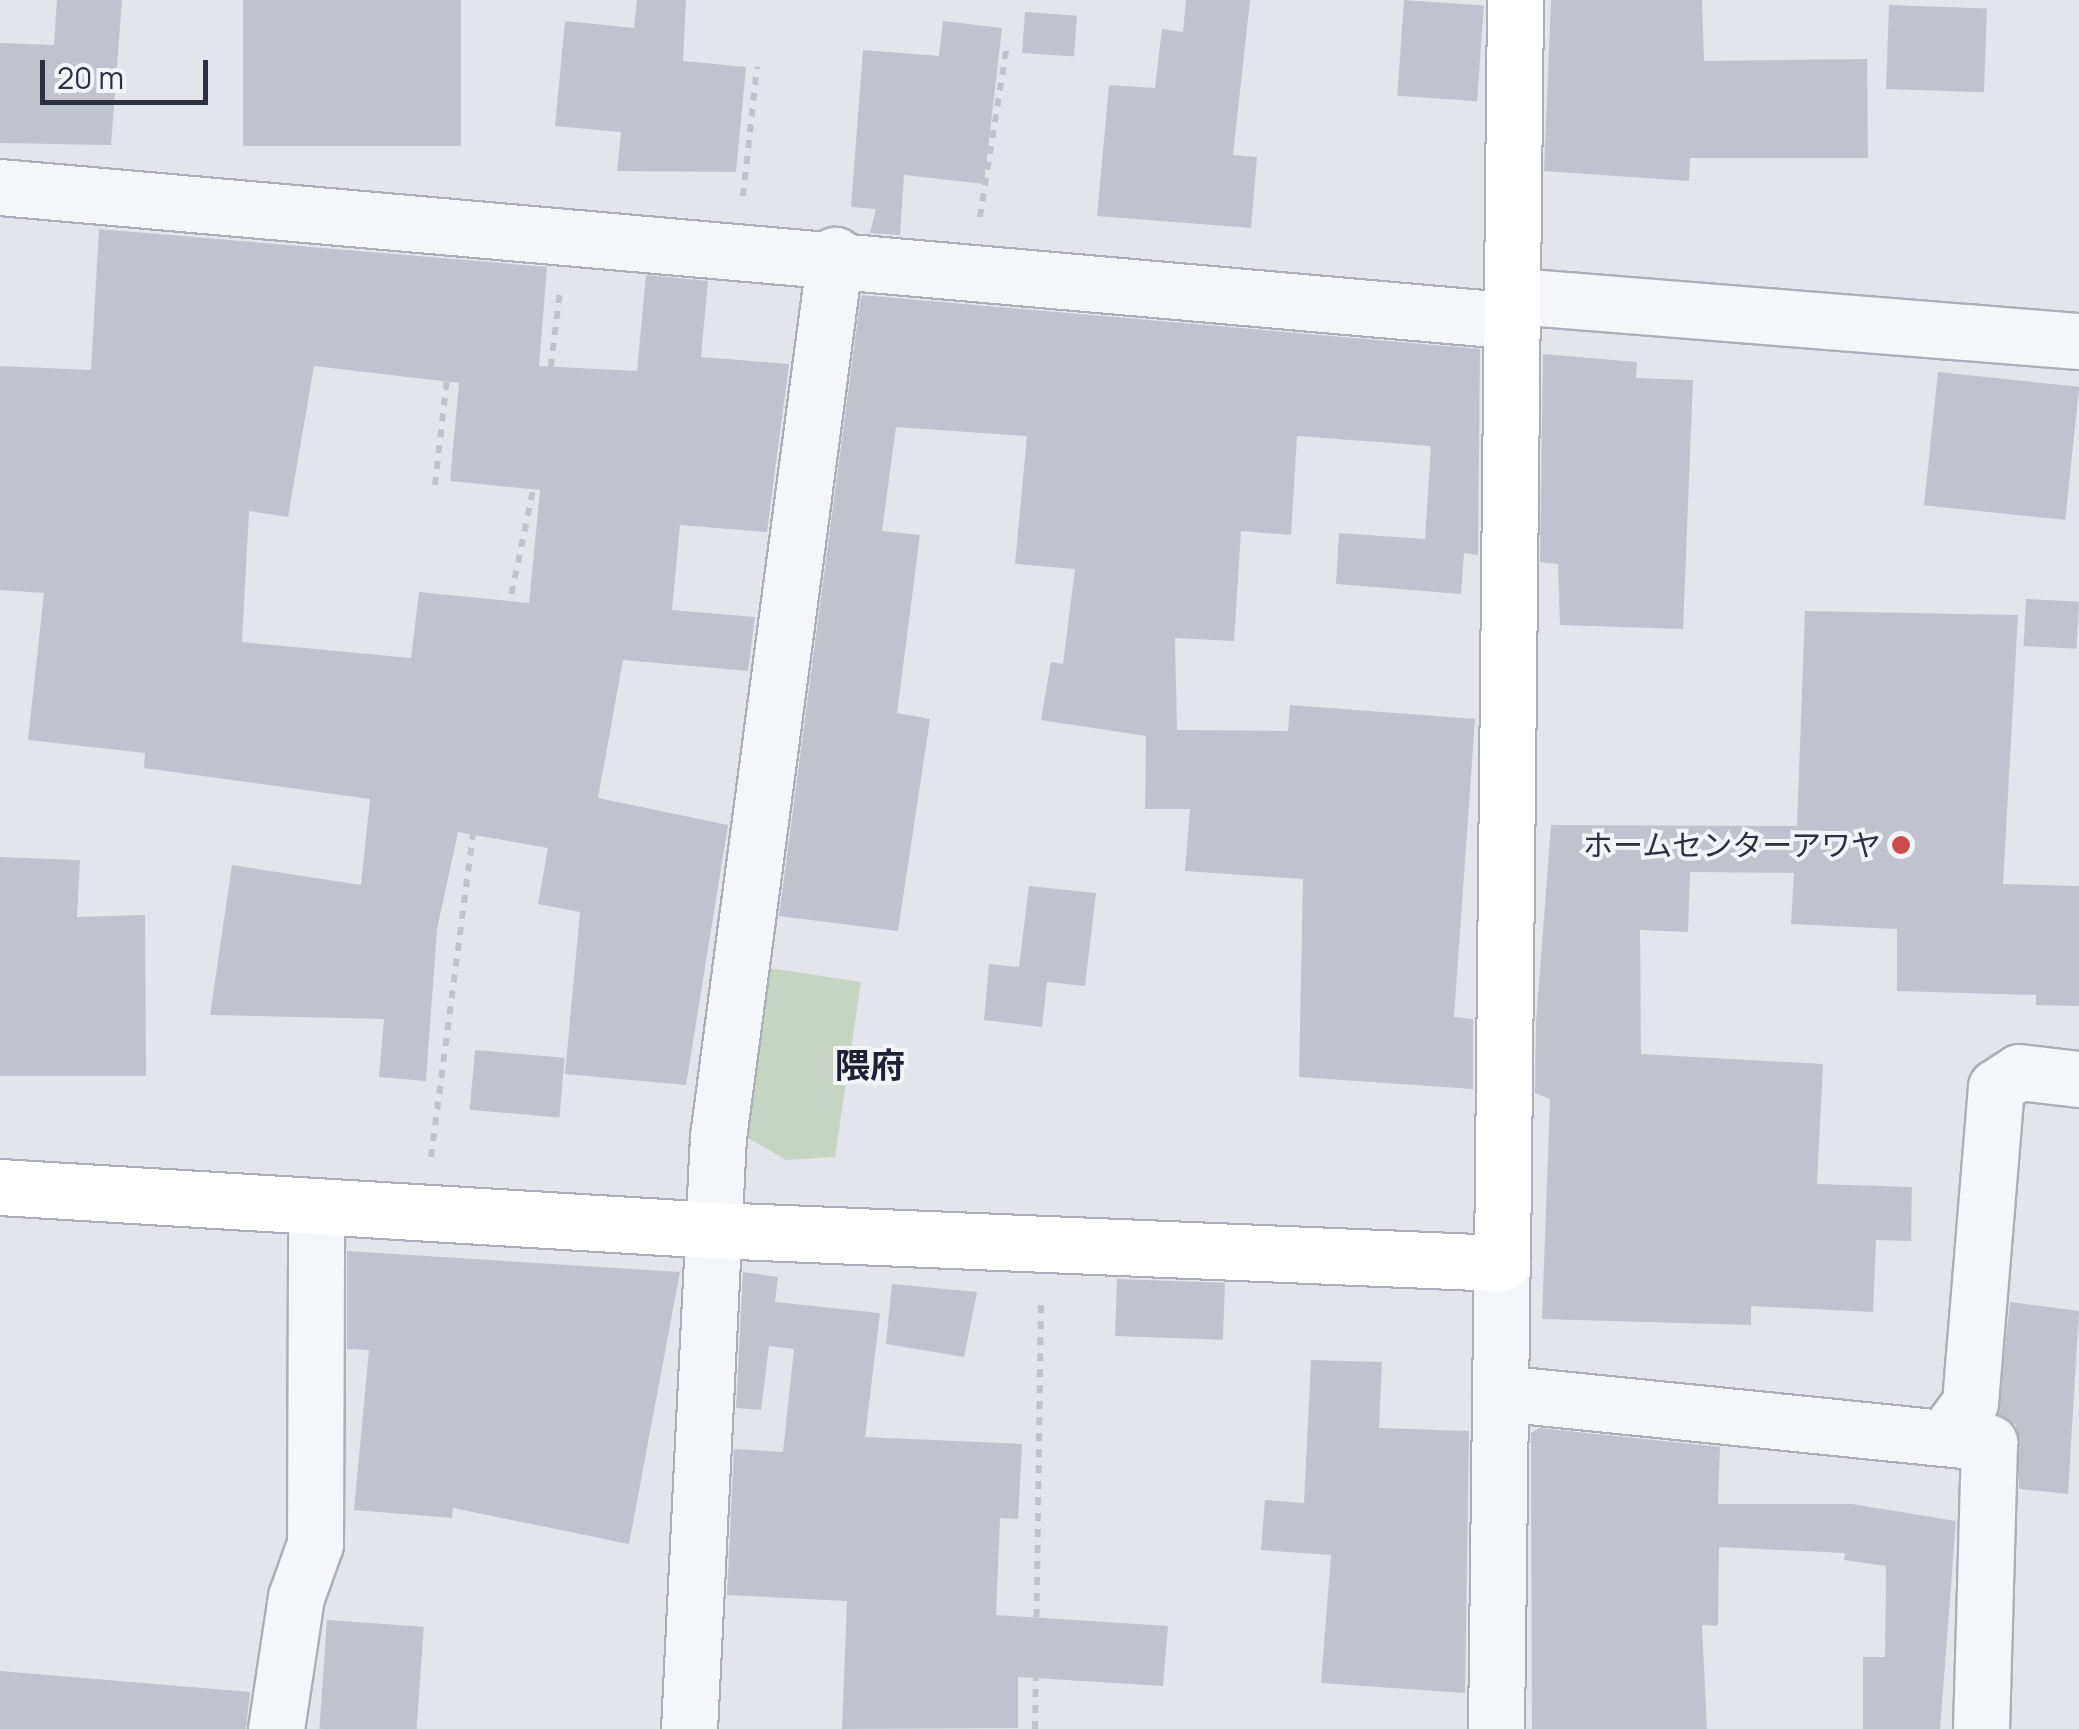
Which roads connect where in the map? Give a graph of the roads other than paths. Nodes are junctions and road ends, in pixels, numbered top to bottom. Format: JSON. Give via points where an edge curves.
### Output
{"nodes":[{"id":1,"x":1515,"y":0,"type":"edge"},
{"id":2,"x":0,"y":187,"type":"edge"},
{"id":3,"x":835,"y":255,"type":"junction"},
{"id":4,"x":1511,"y":306,"type":"junction"},
{"id":5,"x":2079,"y":341,"type":"edge"},
{"id":6,"x":2079,"y":1079,"type":"edge"},
{"id":7,"x":0,"y":1187,"type":"edge"},
{"id":8,"x":316,"y":1209,"type":"junction"},
{"id":9,"x":713,"y":1230,"type":"junction"},
{"id":10,"x":1502,"y":1263,"type":"junction"},
{"id":11,"x":1500,"y":1393,"type":"junction"},
{"id":12,"x":1948,"y":1434,"type":"junction"},
{"id":13,"x":276,"y":1729,"type":"edge"},
{"id":14,"x":689,"y":1729,"type":"edge"},
{"id":15,"x":1496,"y":1729,"type":"edge"},
{"id":16,"x":1981,"y":1729,"type":"edge"}],
"edges":[{"from":1,"to":4,"type":"street"},
{"from":2,"to":3,"type":"street"},
{"from":3,"to":4,"type":"street","via":[[1493,318]]},
{"from":3,"to":9,"type":"street"},
{"from":4,"to":5,"type":"street","via":[[1528,297]]},
{"from":4,"to":10,"type":"street"},
{"from":6,"to":12,"type":"street","via":[[2019,1072],[1996,1087],[1970,1403]]},
{"from":7,"to":8,"type":"street"},
{"from":8,"to":9,"type":"street"},
{"from":8,"to":13,"type":"street","via":[[315,1544],[296,1598]]},
{"from":9,"to":10,"type":"street"},
{"from":9,"to":14,"type":"street"},
{"from":10,"to":11,"type":"street"},
{"from":11,"to":12,"type":"street"},
{"from":11,"to":15,"type":"street"},
{"from":12,"to":16,"type":"street","via":[[1989,1443]]}]}
